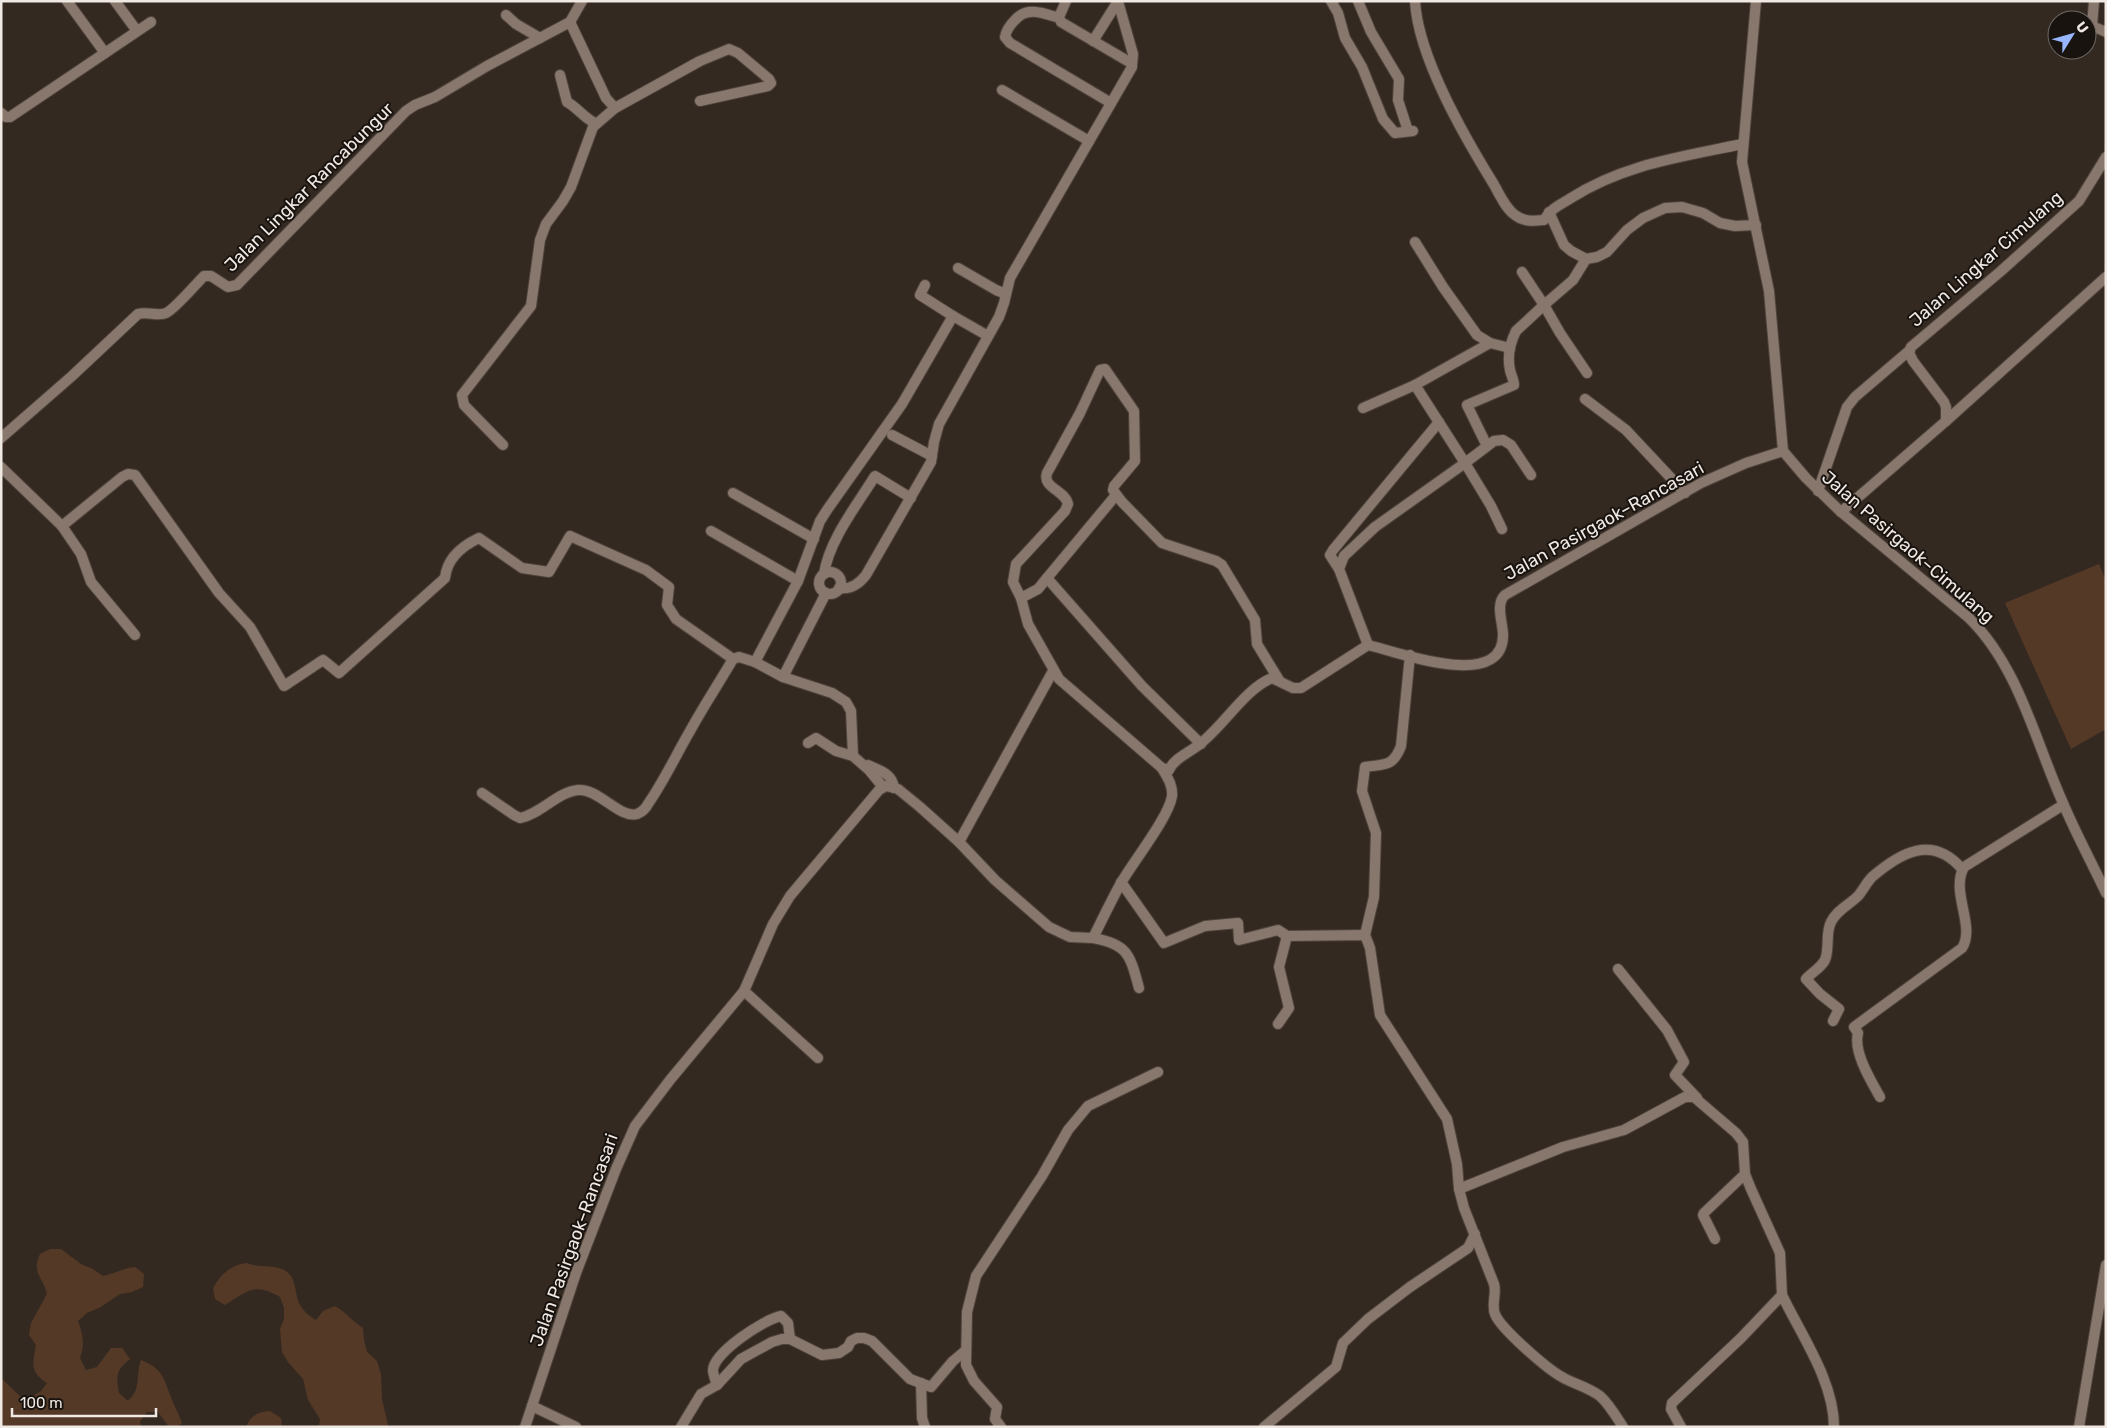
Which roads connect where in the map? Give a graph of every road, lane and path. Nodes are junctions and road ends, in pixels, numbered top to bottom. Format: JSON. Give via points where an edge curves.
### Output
{"nodes":[{"id":1,"x":67,"y":1,"type":"edge"},
{"id":2,"x":129,"y":1,"type":"edge"},
{"id":3,"x":582,"y":1,"type":"edge"},
{"id":4,"x":1066,"y":1,"type":"edge"},
{"id":5,"x":1331,"y":1,"type":"edge"},
{"id":6,"x":1358,"y":1,"type":"edge"},
{"id":7,"x":1415,"y":1,"type":"edge"},
{"id":8,"x":1756,"y":1,"type":"edge"},
{"id":9,"x":2094,"y":1,"type":"edge"},
{"id":10,"x":118,"y":5,"type":"edge"},
{"id":11,"x":506,"y":15,"type":"dead end"},
{"id":12,"x":1059,"y":18,"type":"junction"},
{"id":13,"x":151,"y":22,"type":"dead end"},
{"id":14,"x":570,"y":22,"type":"junction"},
{"id":15,"x":137,"y":32,"type":"junction"},
{"id":16,"x":2106,"y":32,"type":"edge"},
{"id":17,"x":540,"y":38,"type":"junction"},
{"id":18,"x":1093,"y":41,"type":"junction"},
{"id":19,"x":105,"y":54,"type":"junction"},
{"id":20,"x":1132,"y":66,"type":"junction"},
{"id":21,"x":560,"y":75,"type":"dead end"},
{"id":22,"x":1002,"y":90,"type":"dead end"},
{"id":23,"x":700,"y":101,"type":"dead end"},
{"id":24,"x":1111,"y":103,"type":"junction"},
{"id":25,"x":615,"y":108,"type":"junction"},
{"id":26,"x":1,"y":113,"type":"edge"},
{"id":27,"x":595,"y":123,"type":"junction"},
{"id":28,"x":1089,"y":141,"type":"junction"},
{"id":29,"x":1742,"y":144,"type":"junction"},
{"id":30,"x":2106,"y":157,"type":"edge"},
{"id":31,"x":1549,"y":212,"type":"junction"},
{"id":32,"x":1756,"y":225,"type":"junction"},
{"id":33,"x":1415,"y":242,"type":"dead end"},
{"id":34,"x":1586,"y":259,"type":"junction"},
{"id":35,"x":958,"y":268,"type":"dead end"},
{"id":36,"x":1522,"y":272,"type":"dead end"},
{"id":37,"x":2106,"y":277,"type":"edge"},
{"id":38,"x":925,"y":285,"type":"dead end"},
{"id":39,"x":1006,"y":294,"type":"junction"},
{"id":40,"x":1544,"y":305,"type":"junction"},
{"id":41,"x":953,"y":316,"type":"junction"},
{"id":42,"x":988,"y":336,"type":"junction"},
{"id":43,"x":1490,"y":343,"type":"junction"},
{"id":44,"x":1510,"y":348,"type":"junction"},
{"id":45,"x":1910,"y":350,"type":"junction"},
{"id":46,"x":1587,"y":373,"type":"dead end"},
{"id":47,"x":1415,"y":385,"type":"junction"},
{"id":48,"x":1585,"y":399,"type":"dead end"},
{"id":49,"x":1364,"y":408,"type":"dead end"},
{"id":50,"x":1946,"y":421,"type":"junction"},
{"id":51,"x":1439,"y":422,"type":"junction"},
{"id":52,"x":892,"y":435,"type":"dead end"},
{"id":53,"x":1,"y":438,"type":"edge"},
{"id":54,"x":503,"y":445,"type":"dead end"},
{"id":55,"x":1487,"y":446,"type":"junction"},
{"id":56,"x":1783,"y":451,"type":"junction"},
{"id":57,"x":932,"y":456,"type":"junction"},
{"id":58,"x":1465,"y":462,"type":"junction"},
{"id":59,"x":1,"y":467,"type":"edge"},
{"id":60,"x":1531,"y":475,"type":"dead end"},
{"id":61,"x":1818,"y":491,"type":"junction"},
{"id":62,"x":733,"y":493,"type":"dead end"},
{"id":63,"x":1685,"y":493,"type":"junction"},
{"id":64,"x":1116,"y":495,"type":"junction"},
{"id":65,"x":911,"y":498,"type":"junction"},
{"id":66,"x":1841,"y":512,"type":"junction"},
{"id":67,"x":62,"y":526,"type":"junction"},
{"id":68,"x":1502,"y":529,"type":"dead end"},
{"id":69,"x":711,"y":531,"type":"dead end"},
{"id":70,"x":814,"y":540,"type":"junction"},
{"id":71,"x":1339,"y":569,"type":"junction"},
{"id":72,"x":824,"y":574,"type":"junction"},
{"id":73,"x":1047,"y":578,"type":"junction"},
{"id":74,"x":798,"y":581,"type":"junction"},
{"id":75,"x":839,"y":588,"type":"junction"},
{"id":76,"x":826,"y":593,"type":"junction"},
{"id":77,"x":1022,"y":598,"type":"junction"},
{"id":78,"x":135,"y":635,"type":"dead end"},
{"id":79,"x":1368,"y":645,"type":"junction"},
{"id":80,"x":1410,"y":655,"type":"junction"},
{"id":81,"x":733,"y":659,"type":"junction"},
{"id":82,"x":755,"y":662,"type":"junction"},
{"id":83,"x":1053,"y":671,"type":"junction"},
{"id":84,"x":783,"y":677,"type":"junction"},
{"id":85,"x":1279,"y":680,"type":"junction"},
{"id":86,"x":808,"y":743,"type":"dead end"},
{"id":87,"x":1201,"y":744,"type":"junction"},
{"id":88,"x":857,"y":758,"type":"junction"},
{"id":89,"x":1162,"y":768,"type":"junction"},
{"id":90,"x":883,"y":787,"type":"junction"},
{"id":91,"x":894,"y":788,"type":"junction"},
{"id":92,"x":482,"y":793,"type":"dead end"},
{"id":93,"x":2063,"y":805,"type":"junction"},
{"id":94,"x":959,"y":842,"type":"junction"},
{"id":95,"x":1962,"y":869,"type":"junction"},
{"id":96,"x":1122,"y":882,"type":"junction"},
{"id":97,"x":2106,"y":892,"type":"edge"},
{"id":98,"x":1365,"y":935,"type":"junction"},
{"id":99,"x":1287,"y":936,"type":"junction"},
{"id":100,"x":1093,"y":938,"type":"junction"},
{"id":101,"x":1618,"y":969,"type":"dead end"},
{"id":102,"x":1139,"y":988,"type":"dead end"},
{"id":103,"x":744,"y":991,"type":"junction"},
{"id":104,"x":1833,"y":1021,"type":"dead end"},
{"id":105,"x":1278,"y":1024,"type":"dead end"},
{"id":106,"x":818,"y":1058,"type":"dead end"},
{"id":107,"x":1158,"y":1072,"type":"dead end"},
{"id":108,"x":1880,"y":1097,"type":"dead end"},
{"id":109,"x":1702,"y":1102,"type":"junction"},
{"id":110,"x":1745,"y":1174,"type":"junction"},
{"id":111,"x":1459,"y":1189,"type":"junction"},
{"id":112,"x":1475,"y":1234,"type":"junction"},
{"id":113,"x":1715,"y":1239,"type":"dead end"},
{"id":114,"x":2106,"y":1265,"type":"edge"},
{"id":115,"x":1782,"y":1295,"type":"junction"},
{"id":116,"x":790,"y":1339,"type":"junction"},
{"id":117,"x":965,"y":1352,"type":"junction"},
{"id":118,"x":921,"y":1383,"type":"junction"},
{"id":119,"x":717,"y":1385,"type":"junction"},
{"id":120,"x":532,"y":1406,"type":"junction"},
{"id":121,"x":525,"y":1427,"type":"edge"},
{"id":122,"x":576,"y":1427,"type":"edge"},
{"id":123,"x":681,"y":1427,"type":"edge"},
{"id":124,"x":925,"y":1427,"type":"edge"},
{"id":125,"x":1001,"y":1427,"type":"edge"},
{"id":126,"x":1264,"y":1427,"type":"edge"},
{"id":127,"x":1622,"y":1427,"type":"edge"},
{"id":128,"x":1681,"y":1427,"type":"edge"},
{"id":129,"x":1834,"y":1427,"type":"edge"},
{"id":130,"x":2079,"y":1427,"type":"edge"}],
"edges":[{"from":1,"to":19,"type":"street"},
{"from":2,"to":10,"type":"street"},
{"from":3,"to":14,"type":"street"},
{"from":4,"to":12,"type":"street"},
{"from":5,"to":6,"type":"street","via":[[1383,118],[1395,133],[1410,131],[1398,100],[1399,79],[1371,32]]},
{"from":7,"to":31,"type":"street","via":[[1420,35],[1448,103],[1503,199],[1512,212],[1526,221],[1544,220]]},
{"from":8,"to":29,"type":"street"},
{"from":9,"to":16,"type":"street","via":[[2092,26]]},
{"from":10,"to":15,"type":"street"},
{"from":11,"to":17,"type":"street"},
{"from":12,"to":18,"type":"street"},
{"from":12,"to":24,"type":"street","via":[[1034,11],[1024,12],[1010,24],[1005,37],[1010,44]]},
{"from":13,"to":15,"type":"street"},
{"from":14,"to":17,"type":"street","name":"Jalan Lingkar Rancabungur"},
{"from":14,"to":25,"type":"street","via":[[606,98]]},
{"from":15,"to":19,"type":"street"},
{"from":17,"to":53,"type":"street","name":"Jalan Lingkar Rancabungur","via":[[415,105],[236,285],[228,287],[211,276],[204,276],[166,313],[138,314]]},
{"from":18,"to":20,"type":"street"},
{"from":18,"to":20,"type":"street","via":[[1115,6],[1119,5],[1133,54]]},
{"from":19,"to":26,"type":"street","via":[[10,117]]},
{"from":20,"to":24,"type":"street"},
{"from":21,"to":27,"type":"street","via":[[567,102]]},
{"from":22,"to":28,"type":"street"},
{"from":23,"to":25,"type":"street","via":[[771,83],[738,53],[729,49],[700,61]]},
{"from":24,"to":28,"type":"street"},
{"from":25,"to":27,"type":"street"},
{"from":27,"to":54,"type":"street","via":[[571,187],[544,228],[531,306],[462,395],[464,404]]},
{"from":28,"to":39,"type":"street","via":[[1010,278]]},
{"from":29,"to":31,"type":"street","via":[[1622,172],[1590,186]]},
{"from":29,"to":32,"type":"street","via":[[1742,162]]},
{"from":30,"to":45,"type":"street","name":"Jalan Lingkar Cimulang","via":[[2079,201],[1915,342]]},
{"from":31,"to":34,"type":"street","via":[[1564,245]]},
{"from":32,"to":34,"type":"street","via":[[1735,226],[1682,207],[1664,208],[1627,230],[1607,252]]},
{"from":32,"to":56,"type":"street","via":[[1769,291]]},
{"from":33,"to":43,"type":"street","via":[[1472,330]]},
{"from":34,"to":40,"type":"street","via":[[1573,280]]},
{"from":35,"to":39,"type":"street"},
{"from":36,"to":40,"type":"street"},
{"from":37,"to":50,"type":"street"},
{"from":38,"to":41,"type":"street","via":[[920,295]]},
{"from":39,"to":42,"type":"street","via":[[999,317]]},
{"from":40,"to":44,"type":"street","via":[[1516,330]]},
{"from":40,"to":46,"type":"street"},
{"from":41,"to":42,"type":"street"},
{"from":41,"to":70,"type":"street","via":[[902,404],[827,510]]},
{"from":42,"to":57,"type":"street","via":[[940,424]]},
{"from":43,"to":44,"type":"street"},
{"from":43,"to":47,"type":"street"},
{"from":44,"to":55,"type":"street","via":[[1509,365],[1514,385],[1467,406]]},
{"from":45,"to":50,"type":"street","name":"Jalan Lingkar Cimulang","via":[[1913,361],[1944,402]]},
{"from":45,"to":61,"type":"street","via":[[1847,407]]},
{"from":47,"to":49,"type":"street"},
{"from":47,"to":51,"type":"street"},
{"from":48,"to":63,"type":"street","via":[[1626,430]]},
{"from":50,"to":66,"type":"street"},
{"from":51,"to":58,"type":"street"},
{"from":51,"to":71,"type":"street","via":[[1333,550],[1330,555]]},
{"from":52,"to":57,"type":"street"},
{"from":55,"to":58,"type":"street"},
{"from":55,"to":60,"type":"street","via":[[1498,440],[1508,442]]},
{"from":56,"to":61,"type":"street","name":"Jalan Pasirgaok–Cimulang"},
{"from":56,"to":63,"type":"street","name":"Jalan Pasirgaok–Rancasari","via":[[1734,468]]},
{"from":57,"to":65,"type":"street"},
{"from":58,"to":68,"type":"street"},
{"from":58,"to":71,"type":"street","via":[[1375,527],[1344,556]]},
{"from":59,"to":67,"type":"street"},
{"from":61,"to":66,"type":"street","name":"Jalan Pasirgaok–Cimulang"},
{"from":62,"to":70,"type":"street"},
{"from":63,"to":80,"type":"street","name":"Jalan Pasirgaok–Rancasari","via":[[1505,594],[1500,602],[1502,644],[1492,660],[1475,665]]},
{"from":64,"to":73,"type":"street"},
{"from":64,"to":77,"type":"street","via":[[1113,487],[1135,459],[1134,413],[1103,368],[1047,473],[1047,484],[1063,494],[1068,504],[1016,564],[1013,582]]},
{"from":64,"to":85,"type":"street","via":[[1162,543],[1222,565],[1255,620],[1257,644]]},
{"from":65,"to":72,"type":"street","via":[[875,476],[834,542]]},
{"from":65,"to":75,"type":"street","via":[[866,575],[848,589]]},
{"from":66,"to":93,"type":"street","name":"Jalan Pasirgaok–Cimulang","via":[[1969,618],[1985,635],[2012,678]]},
{"from":67,"to":78,"type":"street","via":[[81,554],[91,582]]},
{"from":67,"to":81,"type":"street","via":[[122,477],[134,475],[219,593],[250,626],[284,686],[324,660],[339,673],[446,578],[446,568],[463,546],[479,538],[522,568],[549,572],[570,536],[646,570],[669,587],[668,610],[676,619]]},
{"from":69,"to":74,"type":"street"},
{"from":70,"to":74,"type":"street"},
{"from":71,"to":79,"type":"street"},
{"from":72,"to":75,"type":"street","via":[[837,574]]},
{"from":72,"to":76,"type":"street","via":[[820,586]]},
{"from":73,"to":77,"type":"street"},
{"from":73,"to":87,"type":"street","via":[[1142,686]]},
{"from":74,"to":82,"type":"street"},
{"from":75,"to":76,"type":"street","via":[[834,593]]},
{"from":76,"to":84,"type":"street"},
{"from":77,"to":83,"type":"street","via":[[1028,624]]},
{"from":79,"to":80,"type":"street","name":"Jalan Pasirgaok–Rancasari"},
{"from":79,"to":85,"type":"street","via":[[1301,688],[1293,688]]},
{"from":80,"to":98,"type":"street","via":[[1397,758],[1387,764],[1365,767],[1362,792],[1376,833],[1374,897]]},
{"from":81,"to":82,"type":"street"},
{"from":81,"to":92,"type":"street","via":[[663,781],[639,813],[631,814],[593,793],[579,790],[520,818]]},
{"from":82,"to":84,"type":"street"},
{"from":83,"to":89,"type":"street","via":[[1075,695]]},
{"from":83,"to":94,"type":"street"},
{"from":84,"to":88,"type":"street","via":[[832,693],[846,702],[851,711]]},
{"from":85,"to":87,"type":"street","via":[[1270,679],[1254,689]]},
{"from":86,"to":88,"type":"street","via":[[816,738],[828,747]]},
{"from":87,"to":89,"type":"street","via":[[1172,764],[1169,770]]},
{"from":88,"to":90,"type":"street"},
{"from":88,"to":91,"type":"street","via":[[889,776]]},
{"from":89,"to":96,"type":"street","via":[[1170,782],[1170,801]]},
{"from":90,"to":91,"type":"street"},
{"from":90,"to":103,"type":"street","name":"Jalan Pasirgaok–Rancasari","via":[[790,896],[773,924]]},
{"from":91,"to":94,"type":"street","via":[[903,792]]},
{"from":93,"to":95,"type":"street"},
{"from":93,"to":97,"type":"street","name":"Jalan Pasirgaok–Cimulang"},
{"from":94,"to":100,"type":"street","via":[[1049,927],[1070,937]]},
{"from":95,"to":104,"type":"street","via":[[1945,855],[1934,851],[1918,849],[1903,854],[1871,878],[1858,896],[1840,910],[1830,923],[1825,960],[1806,979],[1839,1009]]},
{"from":95,"to":108,"type":"street","via":[[1960,887],[1966,936],[1962,948],[1854,1027],[1864,1067]]},
{"from":96,"to":99,"type":"street","via":[[1164,943],[1205,926],[1238,923],[1239,940],[1278,930]]},
{"from":96,"to":100,"type":"street"},
{"from":98,"to":99,"type":"street"},
{"from":98,"to":111,"type":"street","via":[[1370,948],[1380,1015],[1447,1119]]},
{"from":99,"to":105,"type":"street","via":[[1279,967],[1289,1008]]},
{"from":100,"to":102,"type":"street","via":[[1109,941],[1125,950],[1132,961]]},
{"from":101,"to":109,"type":"street","via":[[1667,1030],[1684,1062],[1676,1075]]},
{"from":103,"to":106,"type":"street"},
{"from":103,"to":120,"type":"street","name":"Jalan Pasirgaok–Rancasari","via":[[635,1126],[576,1273]]},
{"from":107,"to":117,"type":"street","via":[[1088,1106],[1068,1130],[1042,1176],[976,1276],[967,1312]]},
{"from":109,"to":110,"type":"street","via":[[1741,1138]]},
{"from":109,"to":111,"type":"street","via":[[1694,1097],[1684,1097],[1624,1130],[1563,1147]]},
{"from":110,"to":113,"type":"street","via":[[1704,1213]]},
{"from":110,"to":115,"type":"street","via":[[1780,1253]]},
{"from":111,"to":112,"type":"street"},
{"from":112,"to":126,"type":"street","via":[[1468,1248],[1368,1319],[1343,1343],[1336,1367]]},
{"from":112,"to":127,"type":"street","via":[[1494,1284],[1494,1312],[1498,1319],[1556,1373],[1600,1396]]},
{"from":114,"to":130,"type":"street"},
{"from":115,"to":128,"type":"street","via":[[1672,1403]]},
{"from":115,"to":129,"type":"street","via":[[1822,1377],[1834,1412]]},
{"from":116,"to":118,"type":"street","via":[[822,1355],[840,1353],[851,1341],[864,1338],[872,1341],[910,1379]]},
{"from":116,"to":119,"type":"street","via":[[772,1342],[741,1359]]},
{"from":116,"to":119,"type":"street","via":[[788,1323],[782,1316],[760,1325],[730,1346],[716,1363],[713,1372]]},
{"from":117,"to":118,"type":"street","via":[[931,1387]]},
{"from":117,"to":125,"type":"street","via":[[968,1371],[996,1407],[996,1419]]},
{"from":118,"to":124,"type":"street"},
{"from":119,"to":123,"type":"street","via":[[698,1396]]},
{"from":120,"to":121,"type":"street","name":"Jalan Pasirgaok–Rancasari"},
{"from":120,"to":122,"type":"street"}]}
